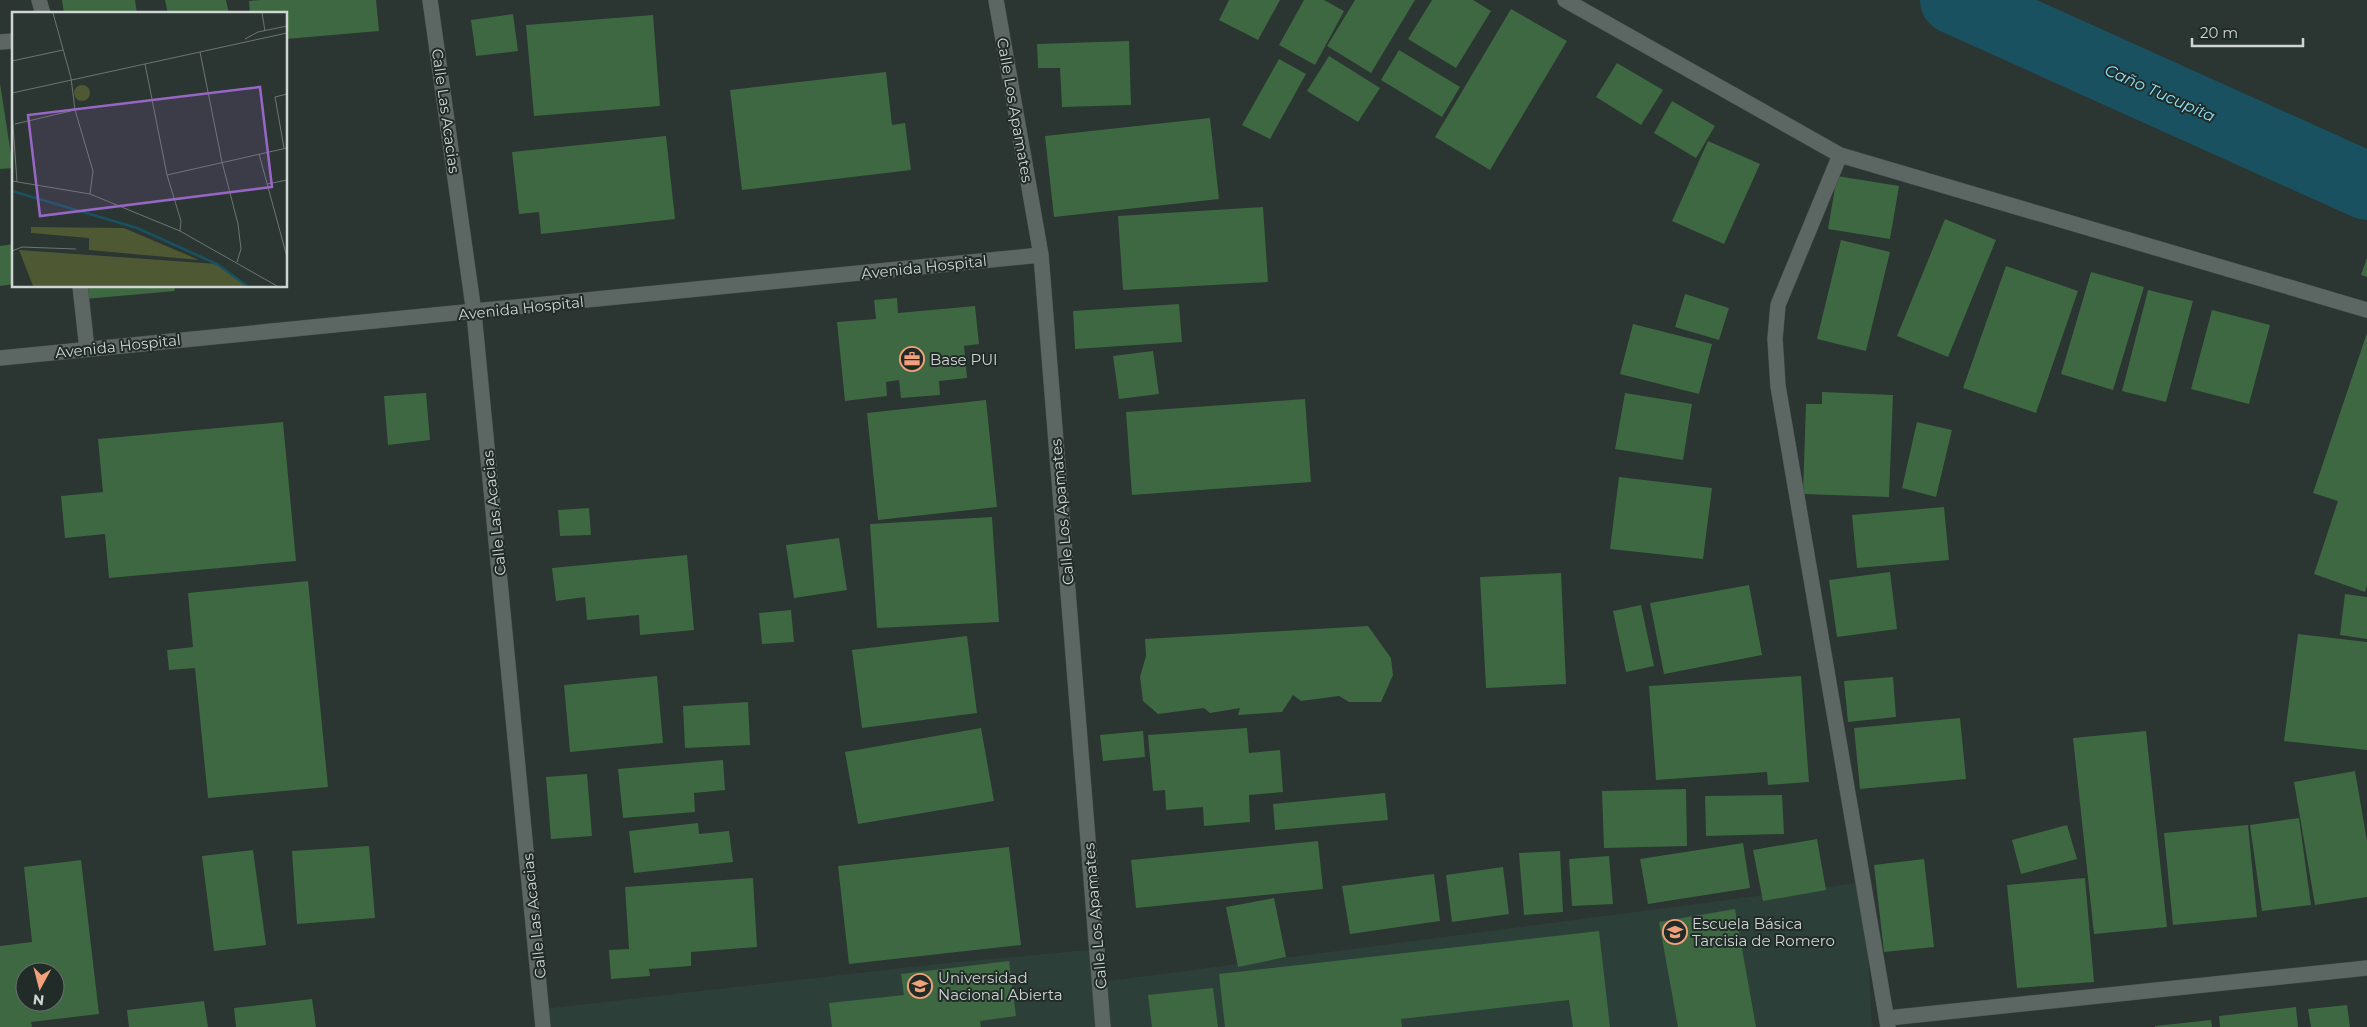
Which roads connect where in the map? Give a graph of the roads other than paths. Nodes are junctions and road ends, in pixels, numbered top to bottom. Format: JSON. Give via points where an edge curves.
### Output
{"nodes":[{"id":1,"x":430,"y":0,"type":"edge"},
{"id":2,"x":996,"y":0,"type":"edge"},
{"id":3,"x":1565,"y":0,"type":"edge"},
{"id":4,"x":1840,"y":155,"type":"junction"},
{"id":5,"x":1041,"y":255,"type":"junction"},
{"id":6,"x":80,"y":288,"type":"edge"},
{"id":7,"x":2367,"y":310,"type":"edge"},
{"id":8,"x":474,"y":313,"type":"junction"},
{"id":9,"x":87,"y":349,"type":"junction"},
{"id":10,"x":0,"y":358,"type":"edge"},
{"id":11,"x":2367,"y":968,"type":"edge"},
{"id":12,"x":1888,"y":1022,"type":"edge"},
{"id":13,"x":543,"y":1027,"type":"edge"},
{"id":14,"x":1103,"y":1027,"type":"edge"}],
"edges":[{"from":1,"to":8,"type":"street","name":"Calle Las Acacias"},
{"from":2,"to":5,"type":"street","name":"Calle Los Apamates"},
{"from":3,"to":4,"type":"street"},
{"from":4,"to":7,"type":"street"},
{"from":4,"to":12,"type":"street","via":[[1778,305],[1775,339],[1778,386]]},
{"from":5,"to":8,"type":"street","name":"Avenida Hospital"},
{"from":5,"to":14,"type":"street","name":"Calle Los Apamates"},
{"from":6,"to":9,"type":"street"},
{"from":8,"to":9,"type":"street","name":"Avenida Hospital"},
{"from":8,"to":13,"type":"street","name":"Calle Las Acacias"},
{"from":9,"to":10,"type":"street","name":"Avenida Hospital"},
{"from":11,"to":12,"type":"street"}]}
